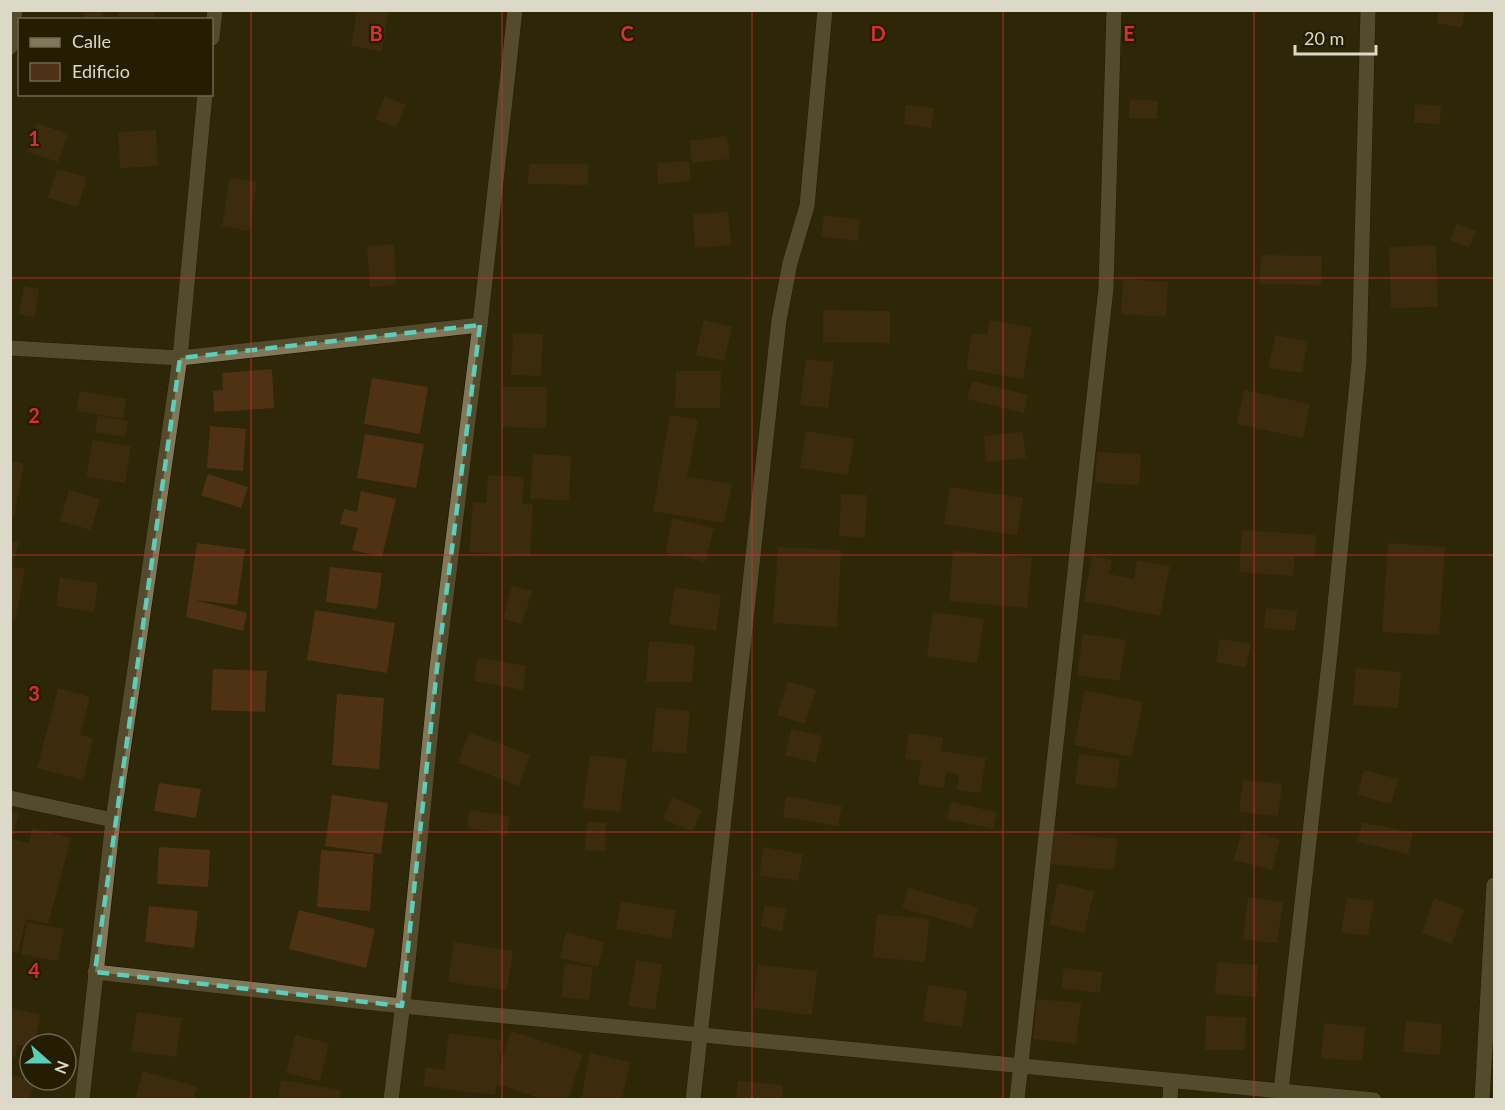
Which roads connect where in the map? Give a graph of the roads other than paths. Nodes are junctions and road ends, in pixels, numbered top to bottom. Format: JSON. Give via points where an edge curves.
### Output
{"nodes":[{"id":1,"x":15,"y":10,"type":"edge"},
{"id":2,"x":215,"y":10,"type":"edge"},
{"id":3,"x":515,"y":10,"type":"edge"},
{"id":4,"x":825,"y":10,"type":"edge"},
{"id":5,"x":1114,"y":10,"type":"edge"},
{"id":6,"x":1368,"y":10,"type":"edge"},
{"id":7,"x":213,"y":29,"type":"edge"},
{"id":8,"x":10,"y":47,"type":"edge"},
{"id":9,"x":205,"y":96,"type":"edge"},
{"id":10,"x":480,"y":325,"type":"junction"},
{"id":11,"x":10,"y":348,"type":"edge"},
{"id":12,"x":180,"y":358,"type":"junction"},
{"id":13,"x":10,"y":798,"type":"edge"},
{"id":14,"x":113,"y":820,"type":"junction"},
{"id":15,"x":1494,"y":885,"type":"edge"},
{"id":16,"x":95,"y":972,"type":"junction"},
{"id":17,"x":402,"y":1006,"type":"junction"},
{"id":18,"x":700,"y":1035,"type":"junction"},
{"id":19,"x":1021,"y":1066,"type":"junction"},
{"id":20,"x":1171,"y":1081,"type":"junction"},
{"id":21,"x":1281,"y":1091,"type":"junction"},
{"id":22,"x":82,"y":1100,"type":"edge"},
{"id":23,"x":391,"y":1100,"type":"edge"},
{"id":24,"x":693,"y":1100,"type":"edge"},
{"id":25,"x":1017,"y":1100,"type":"edge"},
{"id":26,"x":1170,"y":1100,"type":"edge"},
{"id":27,"x":1374,"y":1100,"type":"edge"},
{"id":28,"x":1482,"y":1100,"type":"edge"}],
"edges":[{"from":1,"to":8,"type":"street"},
{"from":2,"to":7,"type":"street"},
{"from":3,"to":10,"type":"street"},
{"from":4,"to":18,"type":"street","via":[[807,206],[779,320]]},
{"from":5,"to":19,"type":"street","via":[[1106,288]]},
{"from":6,"to":21,"type":"street","via":[[1359,362]]},
{"from":9,"to":12,"type":"street"},
{"from":10,"to":12,"type":"street"},
{"from":10,"to":17,"type":"street","via":[[436,668]]},
{"from":11,"to":12,"type":"street"},
{"from":12,"to":14,"type":"street"},
{"from":13,"to":14,"type":"street"},
{"from":14,"to":16,"type":"street"},
{"from":15,"to":28,"type":"street"},
{"from":16,"to":17,"type":"street"},
{"from":16,"to":22,"type":"street"},
{"from":17,"to":18,"type":"street"},
{"from":17,"to":23,"type":"street"},
{"from":18,"to":19,"type":"street"},
{"from":18,"to":24,"type":"street"},
{"from":19,"to":20,"type":"street"},
{"from":19,"to":25,"type":"street"},
{"from":20,"to":21,"type":"street"},
{"from":20,"to":26,"type":"street"},
{"from":21,"to":27,"type":"street"}]}
